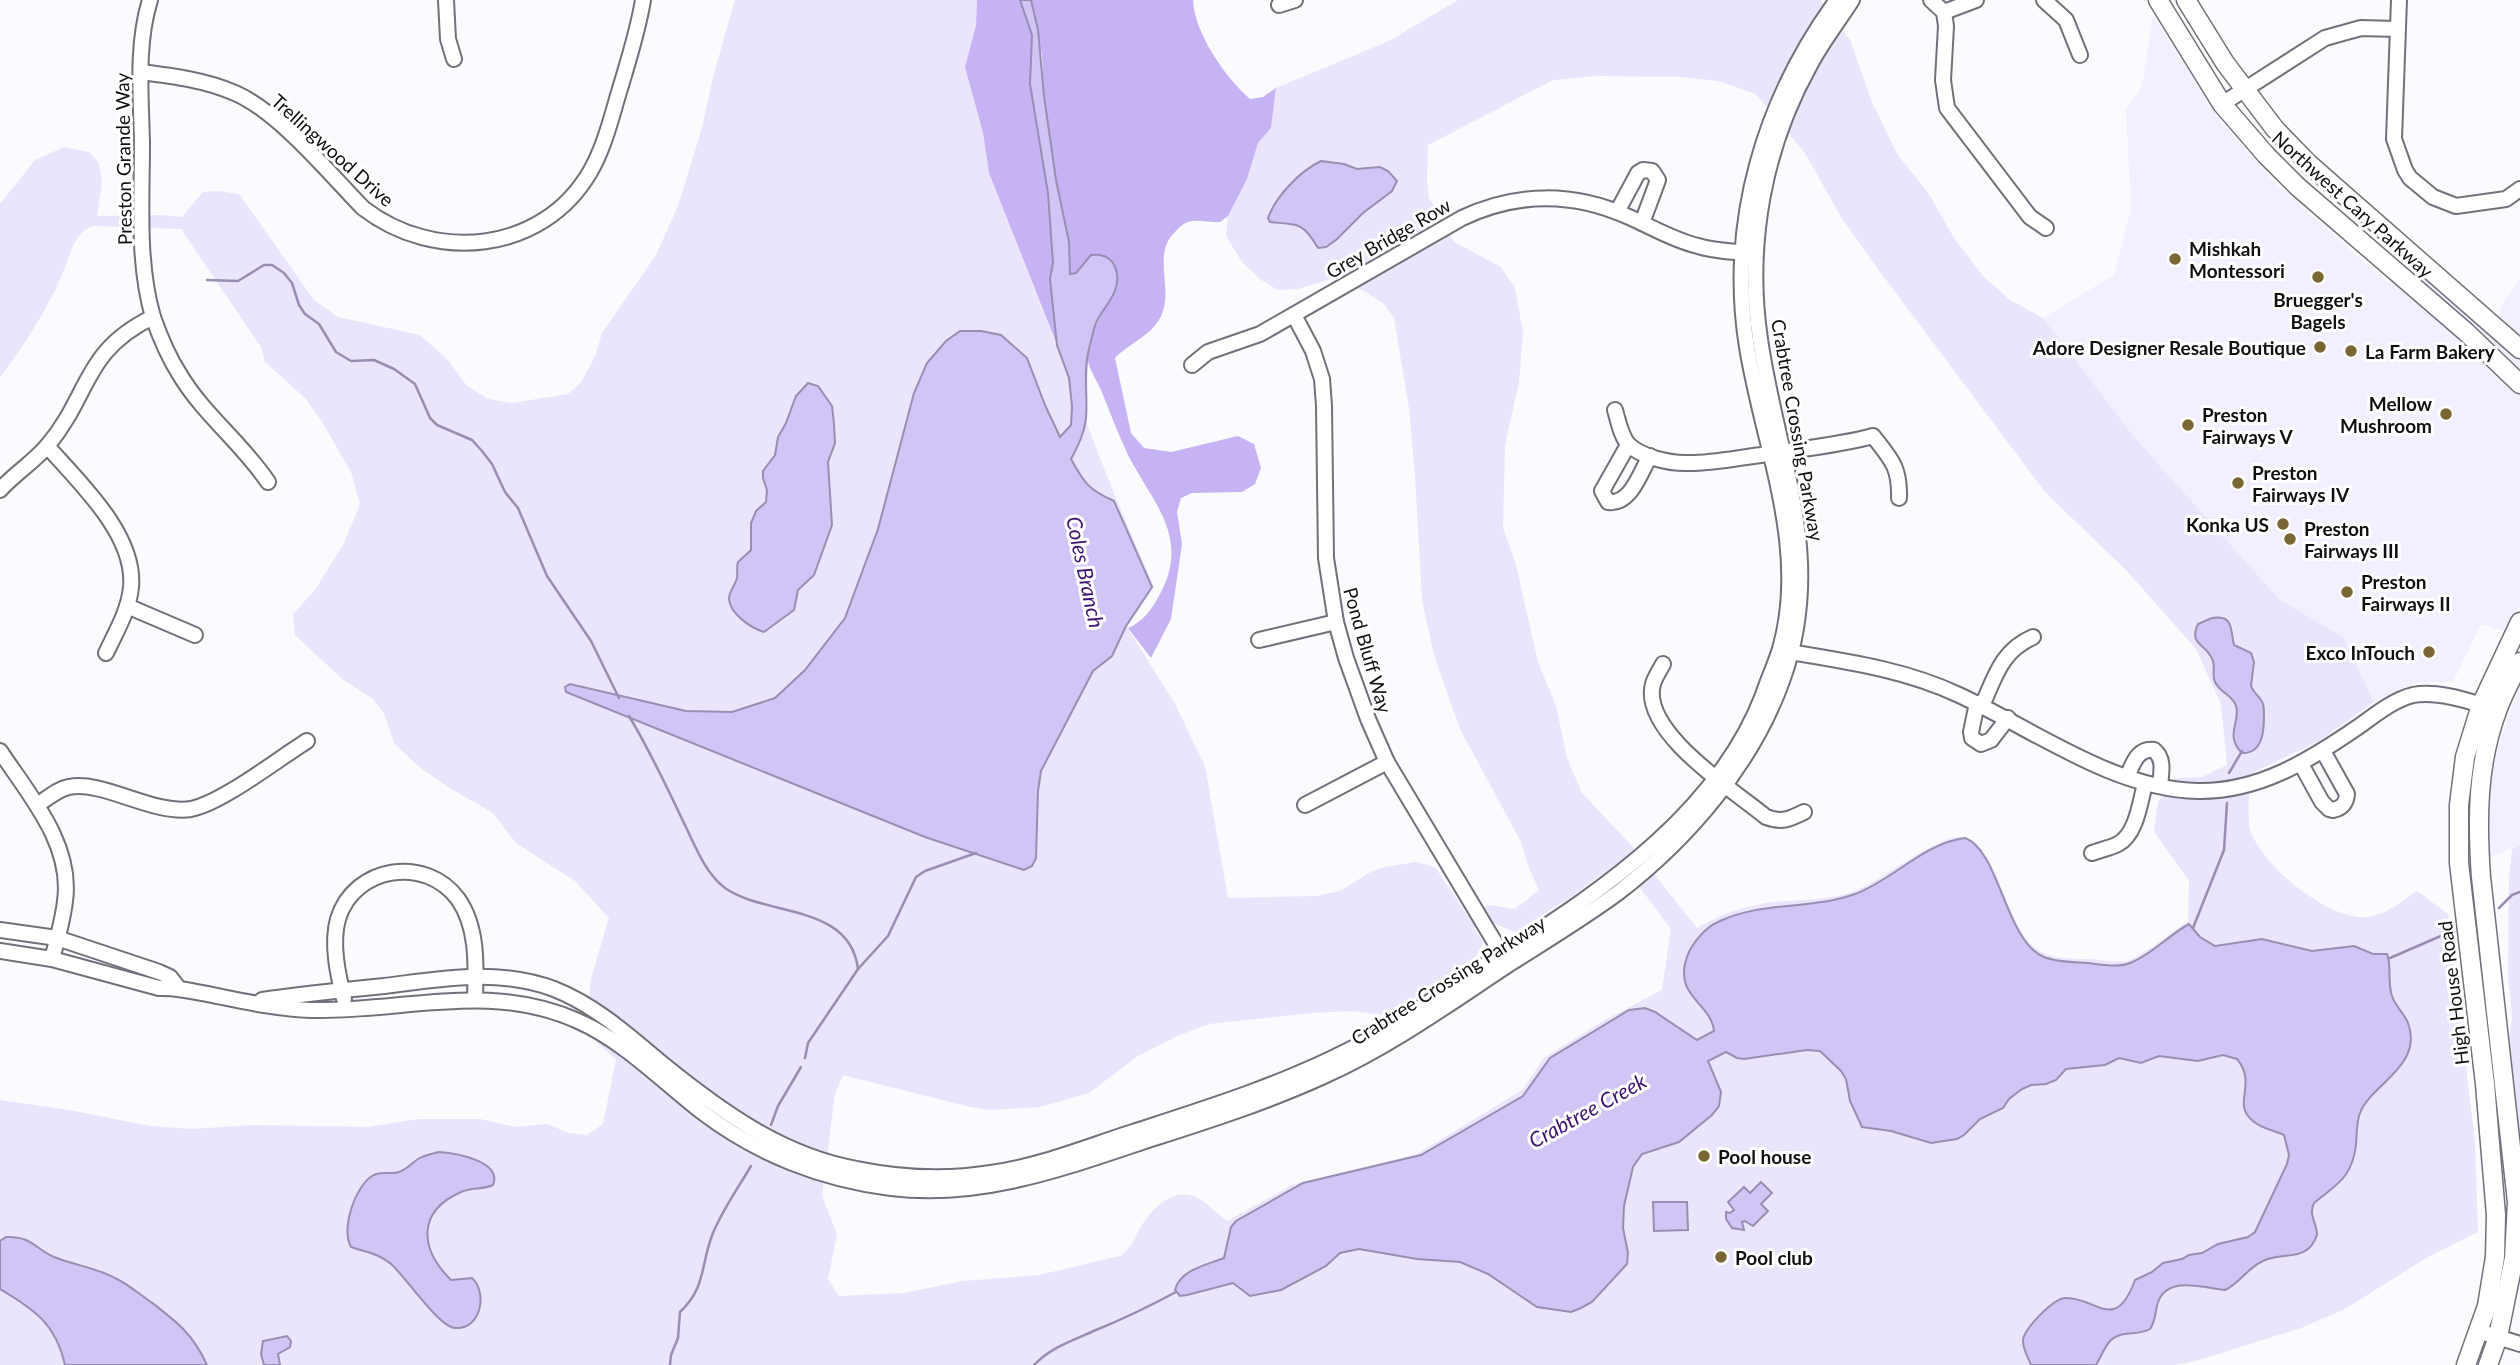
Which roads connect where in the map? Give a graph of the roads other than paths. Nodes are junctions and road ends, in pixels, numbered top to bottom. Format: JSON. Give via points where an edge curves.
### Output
{"nodes":[{"id":1,"x":150,"y":0,"type":"edge"},
{"id":2,"x":446,"y":0,"type":"edge"},
{"id":3,"x":643,"y":0,"type":"edge"},
{"id":4,"x":1295,"y":0,"type":"edge"},
{"id":5,"x":1837,"y":0,"type":"edge"},
{"id":6,"x":1852,"y":0,"type":"edge"},
{"id":7,"x":1931,"y":0,"type":"edge"},
{"id":8,"x":1976,"y":0,"type":"edge"},
{"id":9,"x":2043,"y":0,"type":"edge"},
{"id":10,"x":2158,"y":0,"type":"edge"},
{"id":11,"x":2186,"y":0,"type":"edge"},
{"id":12,"x":2399,"y":0,"type":"edge"},
{"id":13,"x":1279,"y":5,"type":"dead end"},
{"id":14,"x":1944,"y":12,"type":"junction"},
{"id":15,"x":2396,"y":29,"type":"junction"},
{"id":16,"x":2080,"y":55,"type":"dead end"},
{"id":17,"x":454,"y":59,"type":"dead end"},
{"id":18,"x":141,"y":72,"type":"junction"},
{"id":19,"x":2244,"y":90,"type":"junction"},
{"id":20,"x":2222,"y":104,"type":"junction"},
{"id":21,"x":2520,"y":189,"type":"edge"},
{"id":22,"x":1618,"y":212,"type":"junction"},
{"id":23,"x":1642,"y":223,"type":"junction"},
{"id":24,"x":2046,"y":228,"type":"dead end"},
{"id":25,"x":1750,"y":253,"type":"junction"},
{"id":26,"x":1294,"y":315,"type":"junction"},
{"id":27,"x":153,"y":317,"type":"junction"},
{"id":28,"x":2520,"y":349,"type":"edge"},
{"id":29,"x":1192,"y":365,"type":"dead end"},
{"id":30,"x":2520,"y":384,"type":"edge"},
{"id":31,"x":1615,"y":410,"type":"dead end"},
{"id":32,"x":1628,"y":445,"type":"junction"},
{"id":33,"x":47,"y":446,"type":"junction"},
{"id":34,"x":1777,"y":452,"type":"junction"},
{"id":35,"x":1650,"y":456,"type":"junction"},
{"id":36,"x":268,"y":482,"type":"dead end"},
{"id":37,"x":0,"y":490,"type":"edge"},
{"id":38,"x":1899,"y":498,"type":"dead end"},
{"id":39,"x":127,"y":606,"type":"junction"},
{"id":40,"x":1336,"y":622,"type":"junction"},
{"id":41,"x":2520,"y":622,"type":"edge"},
{"id":42,"x":195,"y":635,"type":"dead end"},
{"id":43,"x":2033,"y":637,"type":"dead end"},
{"id":44,"x":1259,"y":640,"type":"dead end"},
{"id":45,"x":1785,"y":652,"type":"junction"},
{"id":46,"x":106,"y":653,"type":"dead end"},
{"id":47,"x":2520,"y":662,"type":"edge"},
{"id":48,"x":1663,"y":664,"type":"dead end"},
{"id":49,"x":1979,"y":705,"type":"junction"},
{"id":50,"x":2481,"y":705,"type":"junction"},
{"id":51,"x":2008,"y":718,"type":"junction"},
{"id":52,"x":307,"y":741,"type":"dead end"},
{"id":53,"x":0,"y":751,"type":"edge"},
{"id":54,"x":2323,"y":751,"type":"junction"},
{"id":55,"x":1387,"y":762,"type":"junction"},
{"id":56,"x":2301,"y":764,"type":"junction"},
{"id":57,"x":2127,"y":778,"type":"junction"},
{"id":58,"x":1721,"y":781,"type":"junction"},
{"id":59,"x":2145,"y":783,"type":"junction"},
{"id":60,"x":2160,"y":786,"type":"junction"},
{"id":61,"x":37,"y":805,"type":"junction"},
{"id":62,"x":1305,"y":805,"type":"dead end"},
{"id":63,"x":1804,"y":812,"type":"dead end"},
{"id":64,"x":2092,"y":853,"type":"dead end"},
{"id":65,"x":0,"y":930,"type":"edge"},
{"id":66,"x":57,"y":938,"type":"junction"},
{"id":67,"x":0,"y":951,"type":"edge"},
{"id":68,"x":52,"y":959,"type":"junction"},
{"id":69,"x":1505,"y":959,"type":"junction"},
{"id":70,"x":476,"y":976,"type":"junction"},
{"id":71,"x":177,"y":986,"type":"junction"},
{"id":72,"x":342,"y":990,"type":"junction"},
{"id":73,"x":475,"y":999,"type":"junction"},
{"id":74,"x":254,"y":1001,"type":"junction"},
{"id":75,"x":347,"y":1009,"type":"junction"},
{"id":76,"x":2478,"y":1331,"type":"junction"},
{"id":77,"x":2498,"y":1337,"type":"junction"},
{"id":78,"x":2520,"y":1344,"type":"edge"},
{"id":79,"x":2466,"y":1365,"type":"edge"},
{"id":80,"x":2488,"y":1365,"type":"edge"}],
"edges":[{"from":1,"to":18,"type":"street","name":"Preston Grande Way"},
{"from":2,"to":17,"type":"street"},
{"from":3,"to":18,"type":"street","name":"Trellingwood Drive","via":[[608,128],[582,184],[537,223],[474,243],[428,240],[376,218],[281,124],[237,94],[208,83]]},
{"from":4,"to":13,"type":"street"},
{"from":5,"to":25,"type":"street","name":"Crabtree Crossing Parkway","via":[[1795,64],[1770,120],[1754,171],[1746,226]]},
{"from":6,"to":25,"type":"street","name":"Crabtree Crossing Parkway","via":[[1808,68],[1785,117]]},
{"from":7,"to":14,"type":"street"},
{"from":8,"to":14,"type":"street"},
{"from":9,"to":16,"type":"street","via":[[2066,20]]},
{"from":10,"to":20,"type":"main road","name":"Northwest Cary Parkway"},
{"from":11,"to":19,"type":"main road","name":"Northwest Cary Parkway"},
{"from":12,"to":15,"type":"street"},
{"from":14,"to":24,"type":"street","via":[[1947,108],[2030,217]]},
{"from":15,"to":19,"type":"street","via":[[2361,29],[2325,38]]},
{"from":15,"to":21,"type":"street","via":[[2394,139],[2410,178],[2433,197],[2456,206],[2506,199]]},
{"from":18,"to":27,"type":"street","name":"Preston Grande Way","via":[[143,232]]},
{"from":19,"to":20,"type":"street"},
{"from":19,"to":28,"type":"main road","name":"Northwest Cary Parkway","via":[[2309,164]]},
{"from":20,"to":30,"type":"main road","name":"Northwest Cary Parkway","via":[[2298,187]]},
{"from":22,"to":23,"type":"street","name":"Grey Bridge Row"},
{"from":22,"to":23,"type":"street","via":[[1638,173],[1652,171],[1657,188]]},
{"from":22,"to":26,"type":"street","name":"Grey Bridge Row","via":[[1552,198],[1494,205],[1453,223]]},
{"from":23,"to":25,"type":"street","name":"Grey Bridge Row","via":[[1698,246]]},
{"from":25,"to":34,"type":"street","name":"Crabtree Crossing Parkway"},
{"from":26,"to":29,"type":"street","name":"Grey Bridge Row","via":[[1247,340],[1208,352]]},
{"from":26,"to":40,"type":"street","name":"Pond Bluff Way","via":[[1318,364],[1324,392],[1324,535]]},
{"from":27,"to":33,"type":"street","via":[[123,333],[105,351]]},
{"from":27,"to":36,"type":"street","name":"Preston Grande Way","via":[[187,386]]},
{"from":31,"to":32,"type":"street"},
{"from":32,"to":35,"type":"street"},
{"from":32,"to":35,"type":"street","via":[[1602,491],[1608,502],[1626,499]]},
{"from":33,"to":37,"type":"street"},
{"from":33,"to":39,"type":"street","via":[[97,503],[117,534],[131,575]]},
{"from":34,"to":35,"type":"street","via":[[1684,463]]},
{"from":34,"to":38,"type":"street","via":[[1873,436],[1896,467]]},
{"from":34,"to":45,"type":"street","name":"Crabtree Crossing Parkway","via":[[1797,516],[1801,565],[1800,595]]},
{"from":39,"to":42,"type":"street"},
{"from":39,"to":46,"type":"street"},
{"from":40,"to":44,"type":"street"},
{"from":40,"to":55,"type":"street","name":"Pond Bluff Way"},
{"from":41,"to":50,"type":"main road","name":"High House Road"},
{"from":43,"to":49,"type":"street","via":[[2006,655]]},
{"from":45,"to":49,"type":"street","via":[[1903,674]]},
{"from":45,"to":58,"type":"street","name":"Crabtree Crossing Parkway","via":[[1783,680],[1764,723]]},
{"from":47,"to":77,"type":"main road","name":"High House Road","via":[[2497,711],[2484,758],[2477,831],[2517,1202],[2514,1258]]},
{"from":48,"to":58,"type":"street","via":[[1653,684],[1661,720],[1683,751]]},
{"from":49,"to":51,"type":"street"},
{"from":49,"to":51,"type":"street","via":[[1971,732],[1981,744]]},
{"from":50,"to":54,"type":"street","via":[[2445,695],[2411,696]]},
{"from":50,"to":76,"type":"main road","name":"High House Road","via":[[2465,757],[2458,833],[2496,1215],[2495,1257]]},
{"from":51,"to":57,"type":"street"},
{"from":52,"to":61,"type":"street","via":[[200,807],[171,809],[83,786],[64,788]]},
{"from":53,"to":61,"type":"street"},
{"from":54,"to":56,"type":"street"},
{"from":54,"to":56,"type":"street","via":[[2347,794],[2341,807],[2325,806]]},
{"from":55,"to":62,"type":"street"},
{"from":55,"to":69,"type":"street","name":"Pond Bluff Way"},
{"from":56,"to":60,"type":"street","via":[[2269,779],[2230,788],[2201,791]]},
{"from":57,"to":59,"type":"street"},
{"from":57,"to":60,"type":"street","via":[[2137,757],[2154,750],[2161,761]]},
{"from":58,"to":63,"type":"street","via":[[1776,821]]},
{"from":58,"to":69,"type":"street","name":"Crabtree Crossing Parkway","via":[[1677,841],[1641,874],[1593,910]]},
{"from":59,"to":60,"type":"street"},
{"from":59,"to":64,"type":"street","via":[[2127,836],[2119,844]]},
{"from":61,"to":66,"type":"street","via":[[63,865],[66,900]]},
{"from":65,"to":66,"type":"street","name":"Crabtree Crossing Parkway"},
{"from":66,"to":68,"type":"street"},
{"from":66,"to":71,"type":"street","name":"Crabtree Crossing Parkway","via":[[159,972]]},
{"from":67,"to":68,"type":"street","name":"Crabtree Crossing Parkway"},
{"from":68,"to":71,"type":"street","name":"Crabtree Crossing Parkway","via":[[159,988]]},
{"from":69,"to":70,"type":"street","name":"Crabtree Crossing Parkway","via":[[1351,1049],[1274,1084],[1036,1163],[953,1177],[879,1173],[799,1152],[721,1110],[629,1035],[576,999],[520,980]]},
{"from":69,"to":73,"type":"street","name":"Crabtree Crossing Parkway","via":[[1372,1052],[1243,1109],[1041,1175],[995,1185],[932,1190],[841,1179],[774,1155],[722,1127],[588,1026],[538,1006]]},
{"from":70,"to":72,"type":"street","name":"Crabtree Crossing Parkway"},
{"from":70,"to":72,"type":"street","via":[[472,930],[458,900],[422,873],[395,871],[365,883],[344,905],[335,940]]},
{"from":70,"to":73,"type":"street"},
{"from":71,"to":74,"type":"street","name":"Crabtree Crossing Parkway"},
{"from":72,"to":74,"type":"street","name":"Crabtree Crossing Parkway"},
{"from":72,"to":75,"type":"street"},
{"from":73,"to":75,"type":"street","name":"Crabtree Crossing Parkway"},
{"from":74,"to":75,"type":"street","name":"Crabtree Crossing Parkway","via":[[288,1008]]},
{"from":76,"to":77,"type":"street"},
{"from":76,"to":79,"type":"main road","name":"High House Road"},
{"from":77,"to":78,"type":"street"},
{"from":77,"to":80,"type":"main road","name":"High House Road"}]}
